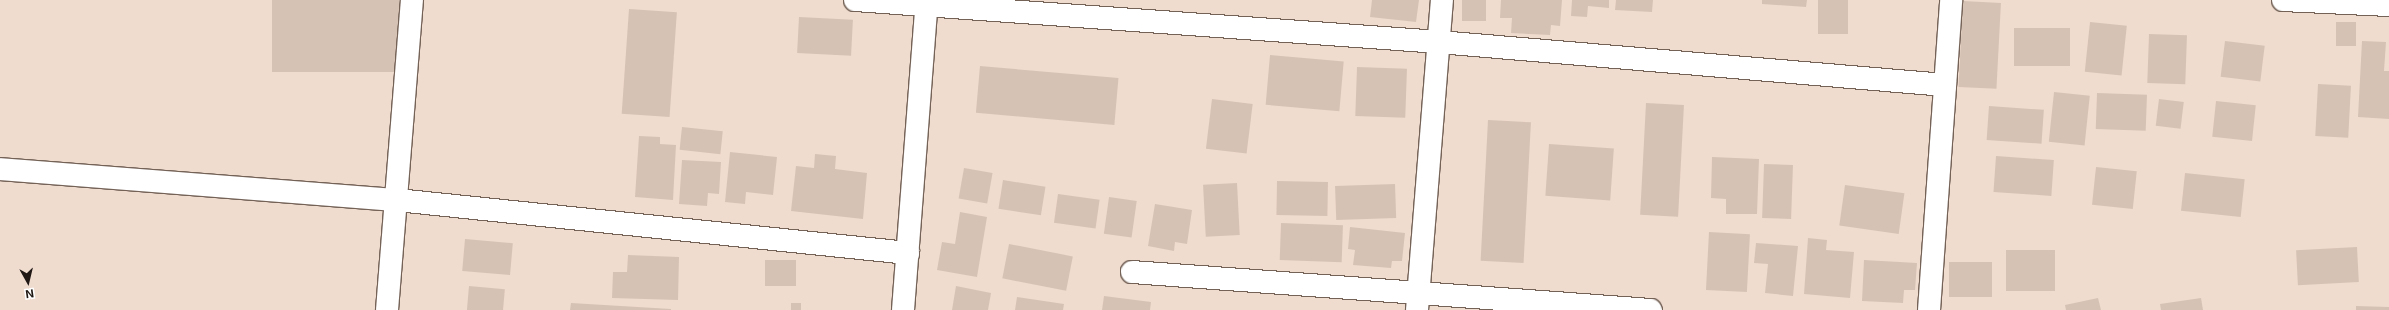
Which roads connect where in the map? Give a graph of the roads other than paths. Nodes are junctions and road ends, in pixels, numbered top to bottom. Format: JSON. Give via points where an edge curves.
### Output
{"nodes":[{"id":1,"x":412,"y":0,"type":"edge"},
{"id":2,"x":855,"y":0,"type":"edge"},
{"id":3,"x":1442,"y":0,"type":"edge"},
{"id":4,"x":1950,"y":0,"type":"edge"},
{"id":5,"x":2284,"y":0,"type":"edge"},
{"id":6,"x":927,"y":3,"type":"edge"},
{"id":7,"x":2389,"y":5,"type":"edge"},
{"id":8,"x":1439,"y":42,"type":"junction"},
{"id":9,"x":1945,"y":85,"type":"junction"},
{"id":10,"x":0,"y":169,"type":"edge"},
{"id":11,"x":397,"y":200,"type":"junction"},
{"id":12,"x":908,"y":253,"type":"junction"},
{"id":13,"x":1132,"y":272,"type":"dead end"},
{"id":14,"x":1418,"y":302,"type":"edge"},
{"id":15,"x":387,"y":310,"type":"edge"},
{"id":16,"x":903,"y":310,"type":"edge"},
{"id":17,"x":1651,"y":310,"type":"edge"},
{"id":18,"x":1929,"y":310,"type":"edge"}],
"edges":[{"from":1,"to":11,"type":"street"},
{"from":2,"to":6,"type":"street"},
{"from":3,"to":8,"type":"street"},
{"from":4,"to":9,"type":"street"},
{"from":5,"to":7,"type":"street"},
{"from":6,"to":8,"type":"street"},
{"from":6,"to":12,"type":"street"},
{"from":8,"to":9,"type":"street"},
{"from":8,"to":14,"type":"street"},
{"from":9,"to":18,"type":"street"},
{"from":10,"to":11,"type":"street"},
{"from":11,"to":12,"type":"street"},
{"from":11,"to":15,"type":"street"},
{"from":12,"to":16,"type":"street"},
{"from":13,"to":14,"type":"street"},
{"from":14,"to":17,"type":"street"}]}
